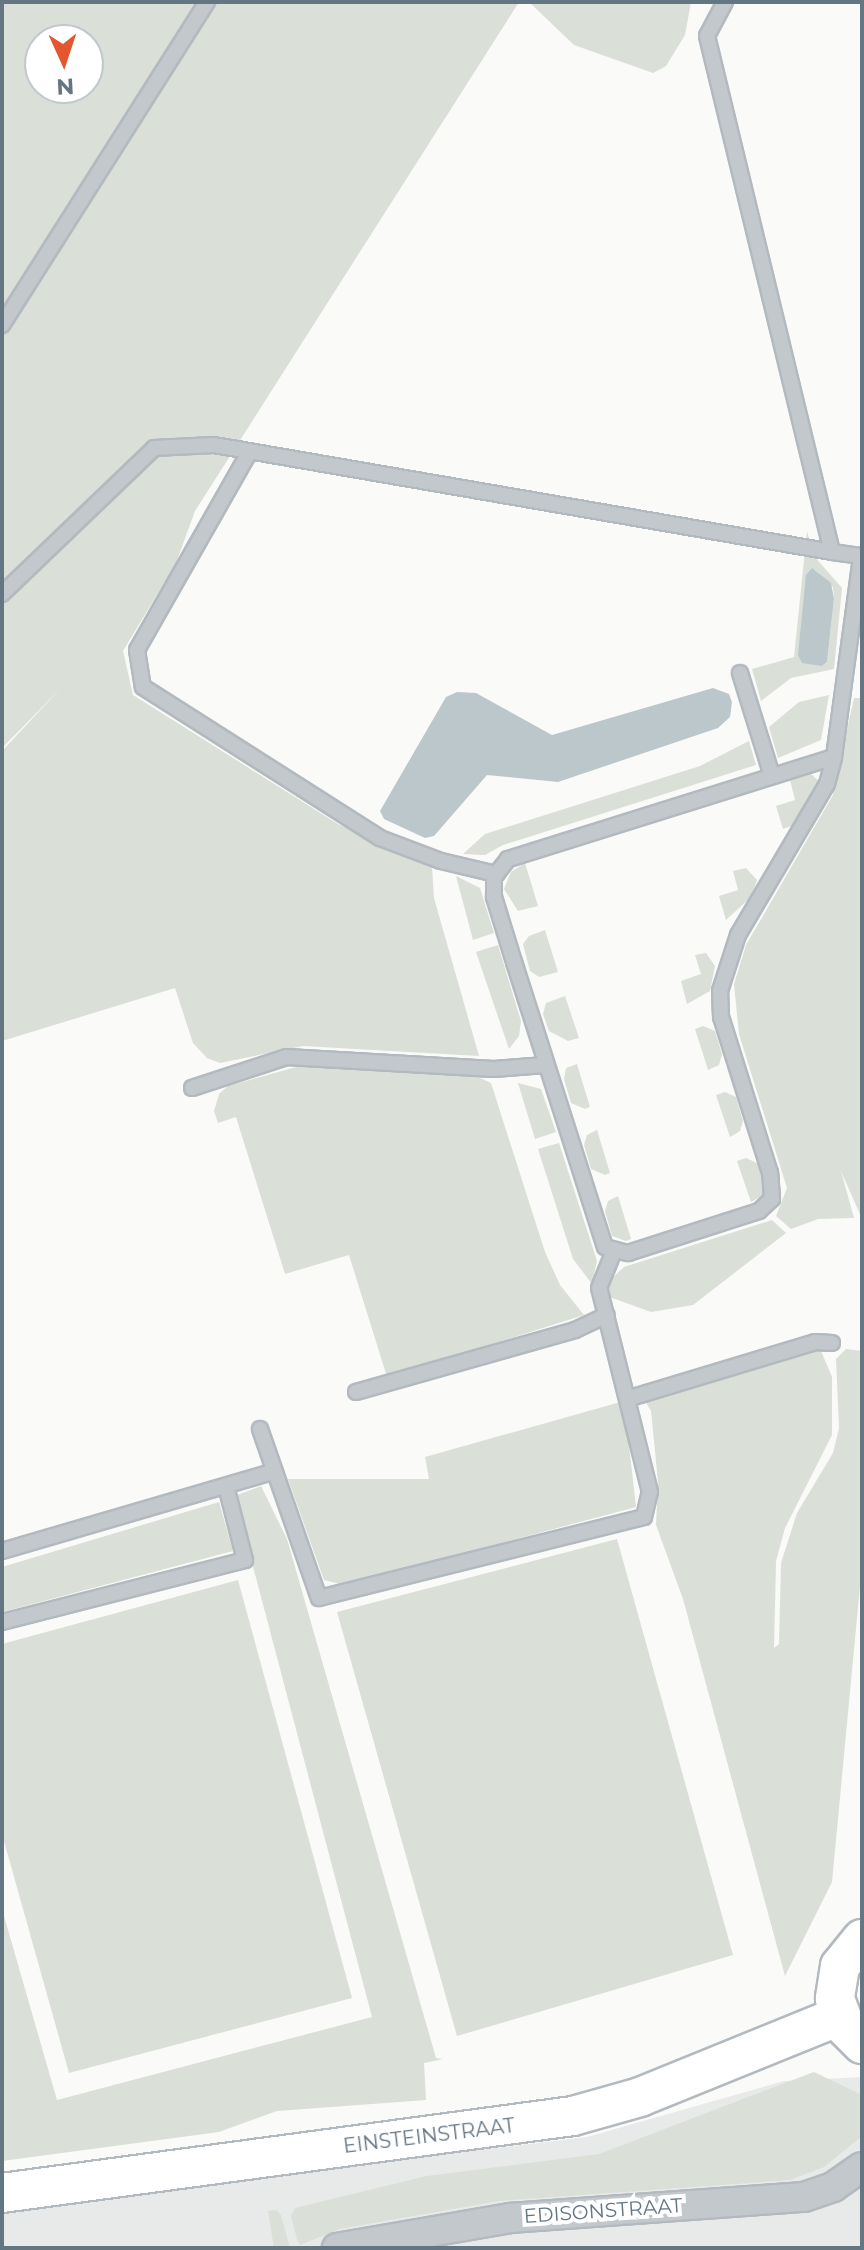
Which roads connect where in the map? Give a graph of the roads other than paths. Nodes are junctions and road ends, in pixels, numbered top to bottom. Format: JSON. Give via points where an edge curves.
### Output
{"nodes":[{"id":1,"x":207,"y":2,"type":"edge"},
{"id":2,"x":725,"y":2,"type":"edge"},
{"id":3,"x":2,"y":325,"type":"edge"},
{"id":4,"x":250,"y":451,"type":"junction"},
{"id":5,"x":832,"y":552,"type":"junction"},
{"id":6,"x":862,"y":556,"type":"edge"},
{"id":7,"x":2,"y":594,"type":"edge"},
{"id":8,"x":740,"y":673,"type":"dead end"},
{"id":9,"x":834,"y":757,"type":"junction"},
{"id":10,"x":772,"y":776,"type":"junction"},
{"id":11,"x":496,"y":874,"type":"junction"},
{"id":12,"x":545,"y":1065,"type":"junction"},
{"id":13,"x":192,"y":1088,"type":"dead end"},
{"id":14,"x":614,"y":1251,"type":"junction"},
{"id":15,"x":607,"y":1315,"type":"junction"},
{"id":16,"x":832,"y":1343,"type":"dead end"},
{"id":17,"x":356,"y":1392,"type":"dead end"},
{"id":18,"x":630,"y":1398,"type":"junction"},
{"id":19,"x":260,"y":1429,"type":"dead end"},
{"id":20,"x":275,"y":1471,"type":"junction"},
{"id":21,"x":226,"y":1486,"type":"junction"},
{"id":22,"x":2,"y":1551,"type":"edge"},
{"id":23,"x":2,"y":1622,"type":"edge"},
{"id":24,"x":862,"y":1939,"type":"edge"},
{"id":25,"x":851,"y":2030,"type":"edge"},
{"id":26,"x":862,"y":2167,"type":"edge"},
{"id":27,"x":2,"y":2193,"type":"edge"},
{"id":28,"x":337,"y":2248,"type":"edge"}],
"edges":[{"from":1,"to":3,"type":"lane"},
{"from":2,"to":5,"type":"lane","via":[[707,36]]},
{"from":4,"to":5,"type":"lane"},
{"from":4,"to":7,"type":"lane","via":[[214,445],[154,448]]},
{"from":4,"to":11,"type":"lane","via":[[137,650],[143,687],[380,838],[429,858]]},
{"from":5,"to":6,"type":"lane"},
{"from":6,"to":9,"type":"lane"},
{"from":8,"to":10,"type":"lane"},
{"from":9,"to":10,"type":"lane"},
{"from":9,"to":14,"type":"lane","via":[[827,784],[738,935],[720,991],[721,1017],[770,1173],[772,1199],[759,1211],[628,1253]]},
{"from":10,"to":11,"type":"lane","via":[[508,859]]},
{"from":11,"to":12,"type":"lane","via":[[494,897]]},
{"from":12,"to":13,"type":"lane","via":[[494,1069],[287,1057]]},
{"from":12,"to":14,"type":"lane","via":[[601,1238]]},
{"from":14,"to":15,"type":"lane","via":[[599,1288]]},
{"from":15,"to":17,"type":"lane","via":[[575,1330]]},
{"from":15,"to":18,"type":"lane"},
{"from":16,"to":18,"type":"lane","via":[[815,1342]]},
{"from":18,"to":20,"type":"lane","via":[[650,1492],[644,1517],[319,1598]]},
{"from":19,"to":20,"type":"lane"},
{"from":20,"to":21,"type":"lane"},
{"from":21,"to":22,"type":"lane"},
{"from":21,"to":23,"type":"lane","via":[[245,1560]]},
{"from":24,"to":25,"type":"main road","via":[[838,1974]]},
{"from":25,"to":27,"type":"main road","name":"EINSTEINSTRAAT","via":[[573,2116]]},
{"from":26,"to":28,"type":"street","name":"EDISONSTRAAT","via":[[833,2187],[804,2197],[510,2218]]}]}
